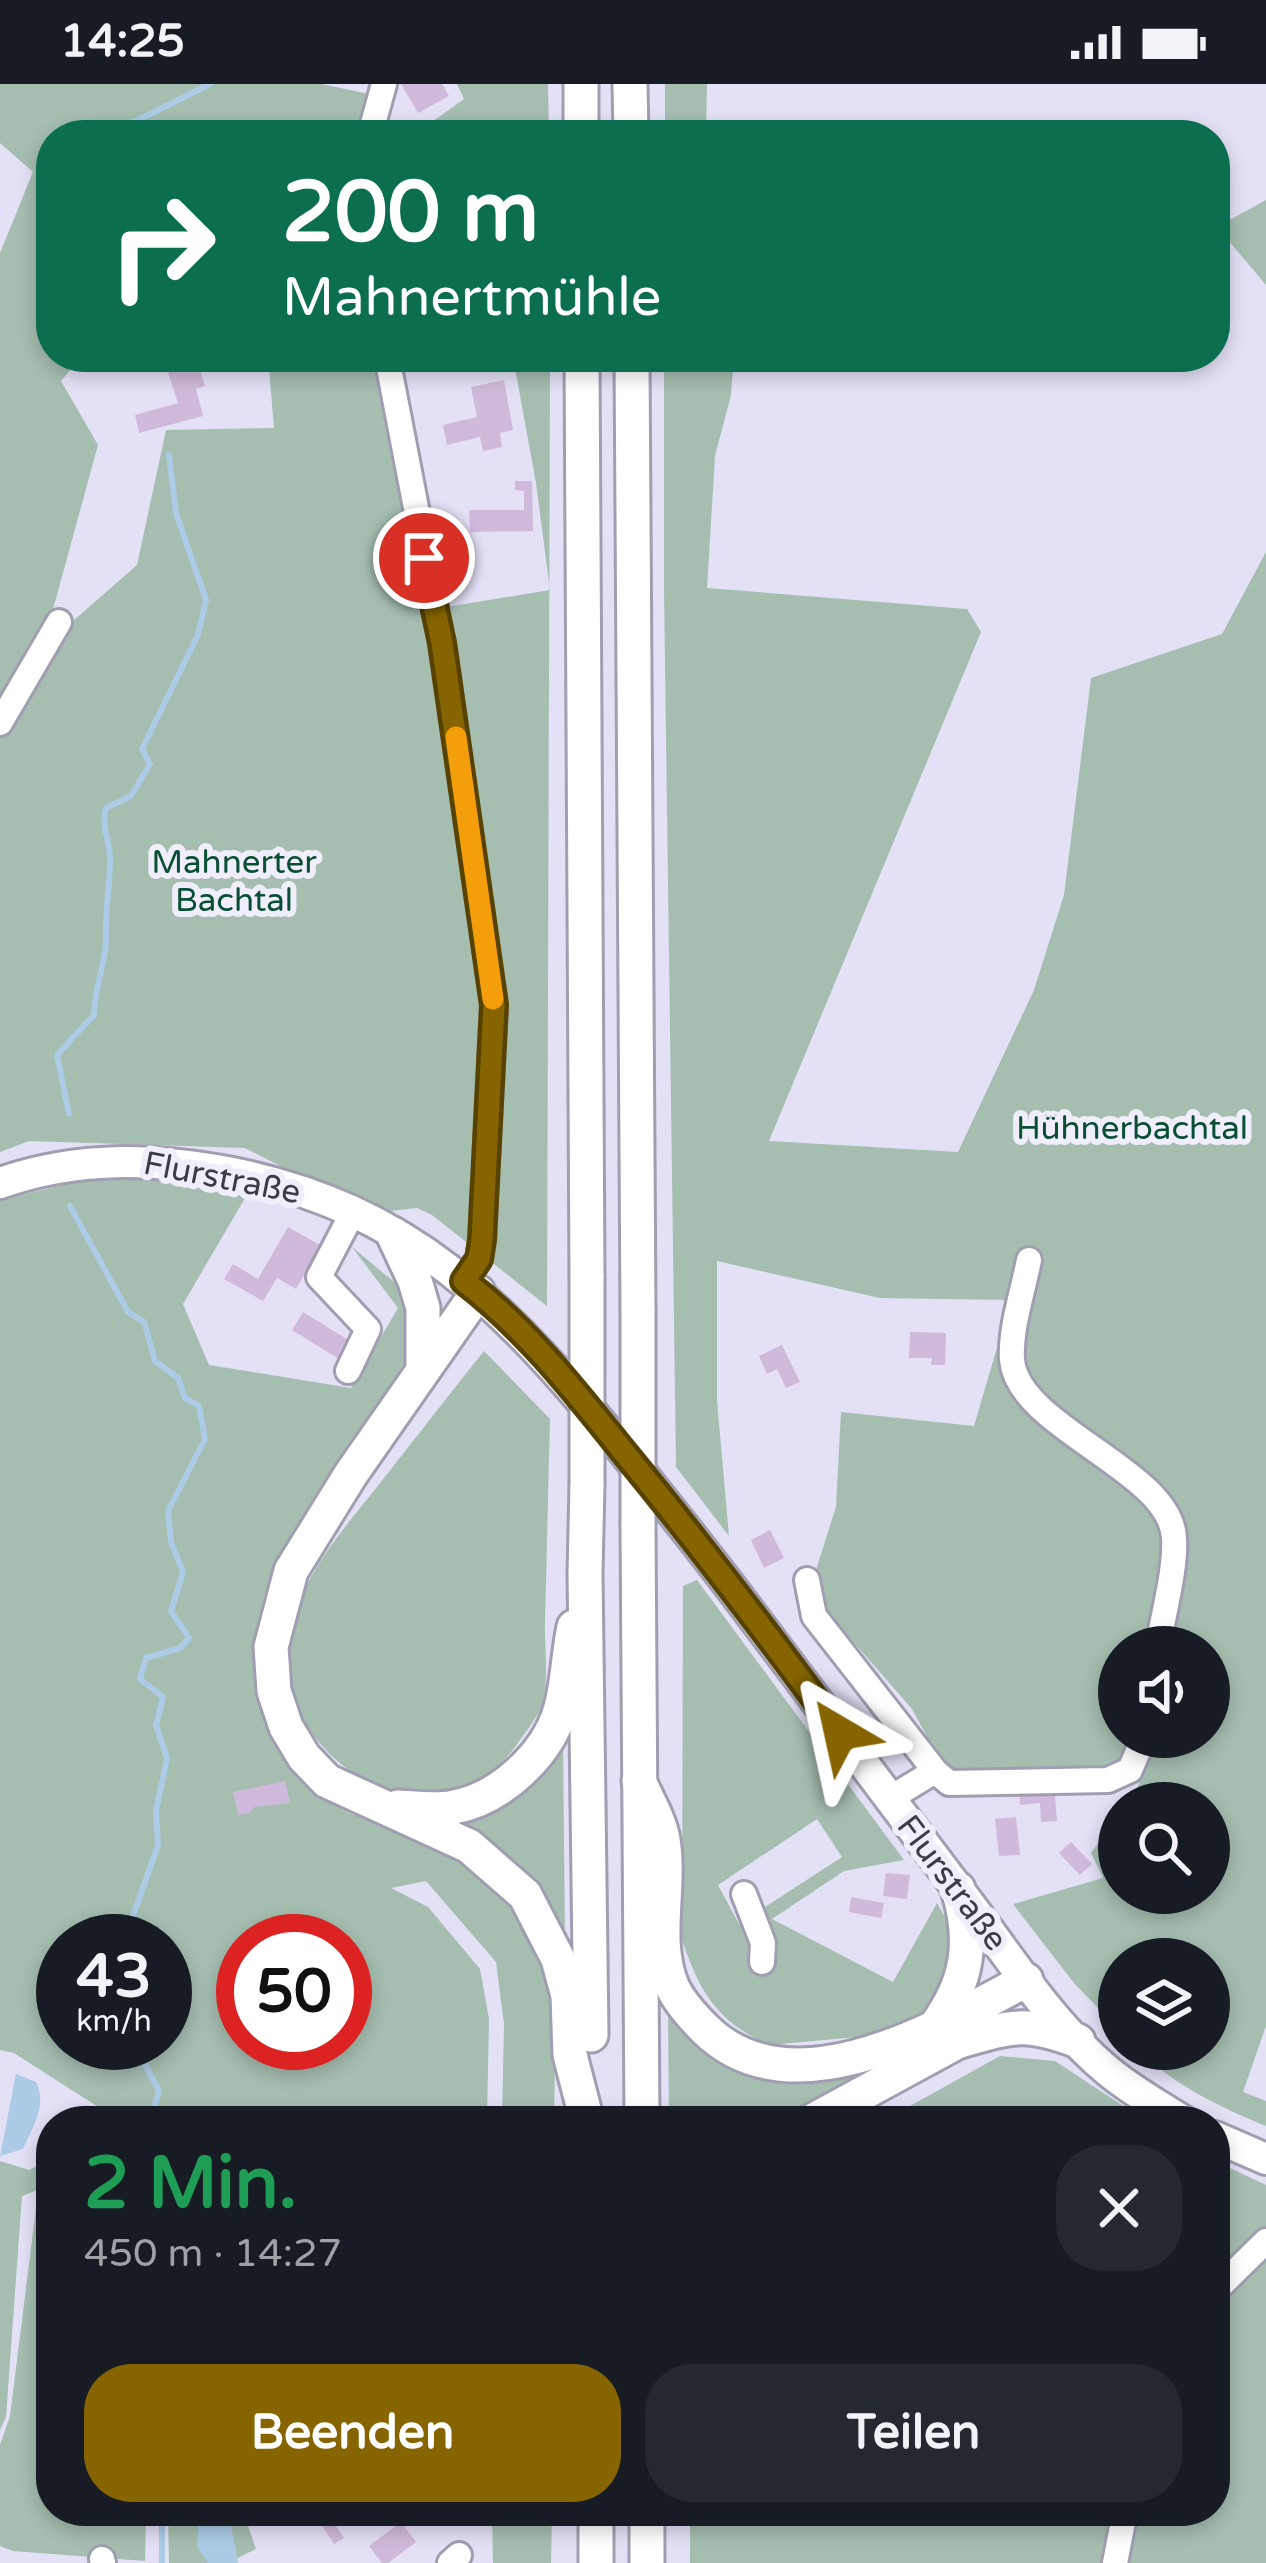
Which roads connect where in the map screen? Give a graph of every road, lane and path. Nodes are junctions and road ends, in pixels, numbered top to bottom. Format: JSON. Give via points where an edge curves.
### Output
{"nodes":[{"id":1,"x":383,"y":84,"type":"edge"},
{"id":2,"x":581,"y":84,"type":"edge"},
{"id":3,"x":630,"y":84,"type":"edge"},
{"id":4,"x":374,"y":120,"type":"edge"},
{"id":5,"x":581,"y":120,"type":"edge"},
{"id":6,"x":631,"y":120,"type":"edge"},
{"id":7,"x":390,"y":372,"type":"edge"},
{"id":8,"x":582,"y":372,"type":"edge"},
{"id":9,"x":632,"y":372,"type":"edge"},
{"id":10,"x":59,"y":622,"type":"dead end"},
{"id":11,"x":0,"y":723,"type":"edge"},
{"id":12,"x":0,"y":1183,"type":"edge"},
{"id":13,"x":353,"y":1212,"type":"junction"},
{"id":14,"x":393,"y":1234,"type":"junction"},
{"id":15,"x":1029,"y":1260,"type":"dead end"},
{"id":16,"x":471,"y":1286,"type":"junction"},
{"id":17,"x":423,"y":1370,"type":"junction"},
{"id":18,"x":348,"y":1371,"type":"dead end"},
{"id":19,"x":585,"y":1573,"type":"junction"},
{"id":20,"x":806,"y":1580,"type":"dead end"},
{"id":21,"x":1161,"y":1626,"type":"edge"},
{"id":22,"x":1135,"y":1758,"type":"edge"},
{"id":23,"x":935,"y":1772,"type":"junction"},
{"id":24,"x":639,"y":1781,"type":"junction"},
{"id":25,"x":889,"y":1799,"type":"junction"},
{"id":26,"x":380,"y":1806,"type":"junction"},
{"id":27,"x":958,"y":1889,"type":"junction"},
{"id":28,"x":744,"y":1894,"type":"dead end"},
{"id":29,"x":762,"y":1962,"type":"dead end"},
{"id":30,"x":1029,"y":1984,"type":"junction"},
{"id":31,"x":946,"y":2036,"type":"junction"},
{"id":32,"x":1078,"y":2042,"type":"junction"},
{"id":33,"x":585,"y":2106,"type":"edge"},
{"id":34,"x":590,"y":2106,"type":"edge"},
{"id":35,"x":642,"y":2106,"type":"edge"},
{"id":36,"x":836,"y":2106,"type":"edge"},
{"id":37,"x":1161,"y":2106,"type":"edge"},
{"id":38,"x":1230,"y":2143,"type":"edge"},
{"id":39,"x":1266,"y":2159,"type":"edge"},
{"id":40,"x":1266,"y":2241,"type":"edge"},
{"id":41,"x":1230,"y":2276,"type":"edge"},
{"id":42,"x":596,"y":2526,"type":"edge"},
{"id":43,"x":647,"y":2526,"type":"edge"},
{"id":44,"x":1122,"y":2526,"type":"edge"},
{"id":45,"x":596,"y":2563,"type":"edge"},
{"id":46,"x":647,"y":2563,"type":"edge"},
{"id":47,"x":1115,"y":2563,"type":"edge"}],
"edges":[{"from":1,"to":4,"type":"lane"},
{"from":2,"to":5,"type":"highway"},
{"from":3,"to":6,"type":"highway"},
{"from":7,"to":16,"type":"lane","via":[[442,643],[494,1005],[482,1240]]},
{"from":8,"to":19,"type":"highway","bridge":true},
{"from":9,"to":24,"type":"highway","bridge":true},
{"from":10,"to":11,"type":"lane"},
{"from":12,"to":13,"type":"main road","name":"Flurstraße","via":[[64,1165],[138,1160],[274,1183]]},
{"from":13,"to":14,"type":"main road","name":"Flurstraße"},
{"from":13,"to":18,"type":"lane","via":[[319,1277],[368,1329]]},
{"from":14,"to":16,"type":"main road","name":"Flurstraße"},
{"from":14,"to":17,"type":"highway","via":[[423,1308]]},
{"from":15,"to":21,"type":"lane","via":[[1012,1358],[1016,1379],[1029,1399],[1167,1513],[1174,1537]]},
{"from":16,"to":17,"type":"highway"},
{"from":16,"to":25,"type":"main road","name":"Flurstraße","via":[[543,1355],[695,1539]]},
{"from":17,"to":26,"type":"highway","via":[[291,1571],[271,1647],[274,1691],[304,1757],[327,1781]]},
{"from":19,"to":26,"type":"highway","via":[[560,1710],[517,1775],[455,1808]]},
{"from":19,"to":34,"type":"highway"},
{"from":20,"to":23,"type":"lane","via":[[814,1616]]},
{"from":22,"to":23,"type":"lane","via":[[1130,1770],[1108,1780],[949,1783]]},
{"from":23,"to":25,"type":"lane"},
{"from":24,"to":31,"type":"highway","via":[[663,1838],[672,1984],[717,2042],[756,2061],[791,2065]]},
{"from":24,"to":35,"type":"highway"},
{"from":25,"to":27,"type":"main road","name":"Flurstraße"},
{"from":26,"to":33,"type":"highway","via":[[469,1846],[525,1895],[558,1959]]},
{"from":27,"to":30,"type":"main road","name":"Flurstraße"},
{"from":27,"to":31,"type":"highway","via":[[968,1919],[965,1972]]},
{"from":28,"to":29,"type":"lane"},
{"from":30,"to":31,"type":"highway"},
{"from":30,"to":32,"type":"main road","name":"Flurstraße"},
{"from":31,"to":32,"type":"highway","via":[[1040,2027]]},
{"from":31,"to":36,"type":"highway"},
{"from":32,"to":37,"type":"main road","name":"Flurstraße"},
{"from":38,"to":39,"type":"main road"},
{"from":40,"to":41,"type":"lane"},
{"from":42,"to":45,"type":"highway"},
{"from":43,"to":46,"type":"highway"},
{"from":44,"to":47,"type":"lane"}]}
